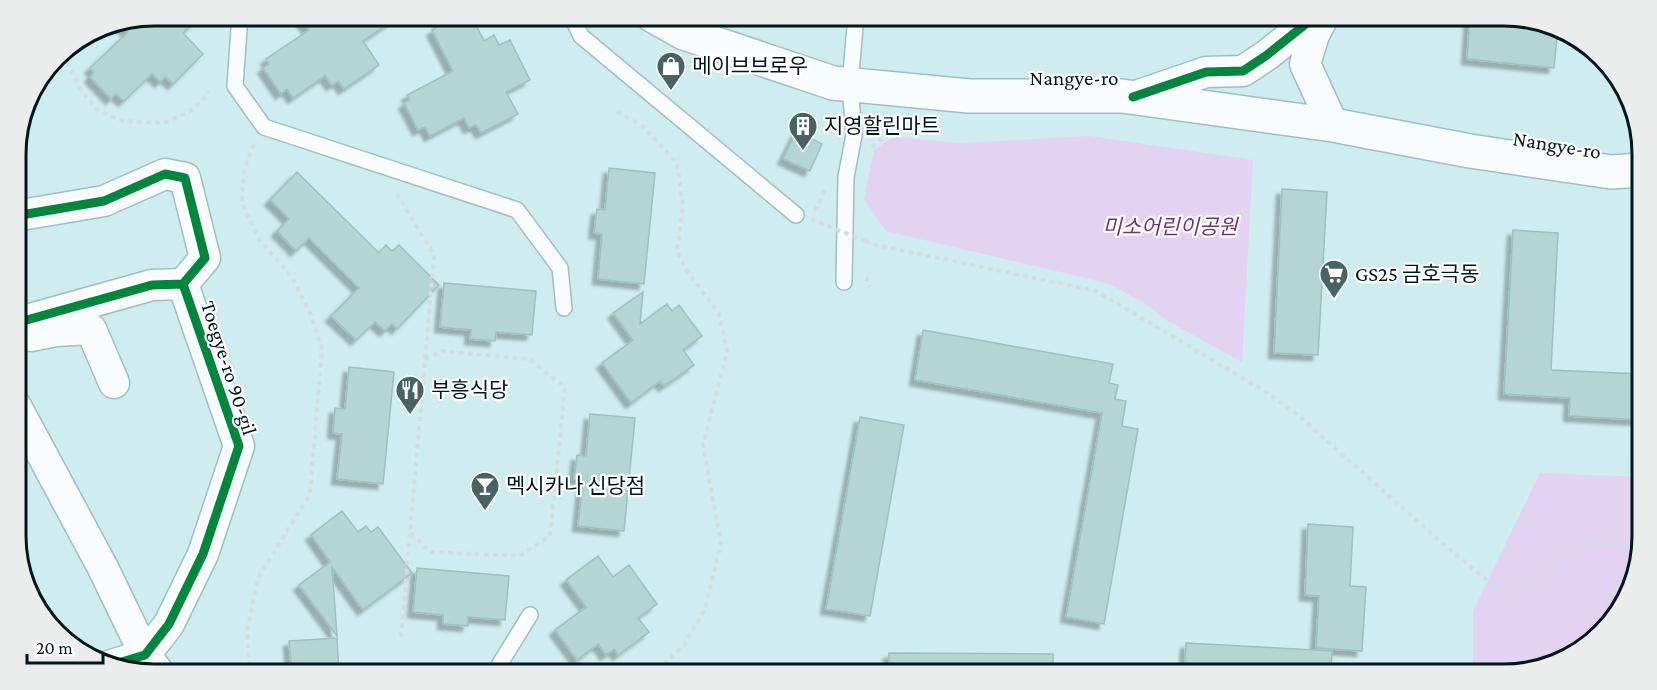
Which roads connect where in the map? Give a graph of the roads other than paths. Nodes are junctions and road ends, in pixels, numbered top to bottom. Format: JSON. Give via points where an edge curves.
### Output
{"nodes":[{"id":1,"x":239,"y":26,"type":"edge"},
{"id":2,"x":576,"y":26,"type":"edge"},
{"id":3,"x":672,"y":26,"type":"edge"},
{"id":4,"x":855,"y":26,"type":"edge"},
{"id":5,"x":1304,"y":26,"type":"edge"},
{"id":6,"x":1318,"y":26,"type":"edge"},
{"id":7,"x":850,"y":85,"type":"junction"},
{"id":8,"x":1134,"y":97,"type":"junction"},
{"id":9,"x":1333,"y":125,"type":"junction"},
{"id":10,"x":1632,"y":171,"type":"edge"},
{"id":11,"x":26,"y":214,"type":"edge"},
{"id":12,"x":804,"y":217,"type":"road end"},
{"id":13,"x":844,"y":282,"type":"dead end"},
{"id":14,"x":183,"y":284,"type":"junction"},
{"id":15,"x":564,"y":308,"type":"dead end"},
{"id":16,"x":26,"y":320,"type":"edge"},
{"id":17,"x":26,"y":337,"type":"edge"},
{"id":18,"x":114,"y":383,"type":"dead end"},
{"id":19,"x":26,"y":425,"type":"edge"},
{"id":20,"x":530,"y":615,"type":"dead end"},
{"id":21,"x":152,"y":664,"type":"edge"},
{"id":22,"x":153,"y":664,"type":"edge"},
{"id":23,"x":500,"y":664,"type":"edge"}],
"edges":[{"from":1,"to":15,"type":"lane","via":[[235,86],[264,127],[517,210],[560,268]]},
{"from":2,"to":12,"type":"lane","via":[[581,36]]},
{"from":3,"to":7,"type":"main road","name":"Nangye-ro","via":[[833,83]]},
{"from":4,"to":7,"type":"lane"},
{"from":5,"to":8,"type":"street","via":[[1243,70],[1206,72]]},
{"from":6,"to":9,"type":"street","via":[[1305,64]]},
{"from":7,"to":8,"type":"main road","name":"Nangye-ro","via":[[969,96]]},
{"from":7,"to":13,"type":"lane","via":[[854,135],[846,177]]},
{"from":8,"to":9,"type":"main road","name":"Nangye-ro"},
{"from":9,"to":10,"type":"main road","name":"Nangye-ro","via":[[1611,172]]},
{"from":11,"to":14,"type":"street","via":[[104,201],[165,174],[185,178],[204,258]]},
{"from":14,"to":16,"type":"street","via":[[152,285]]},
{"from":14,"to":22,"type":"street","name":"Toegye-ro 90-gil","via":[[239,446],[203,554]]},
{"from":17,"to":18,"type":"street","via":[[91,329]]},
{"from":19,"to":21,"type":"street"},
{"from":20,"to":23,"type":"lane"}]}
